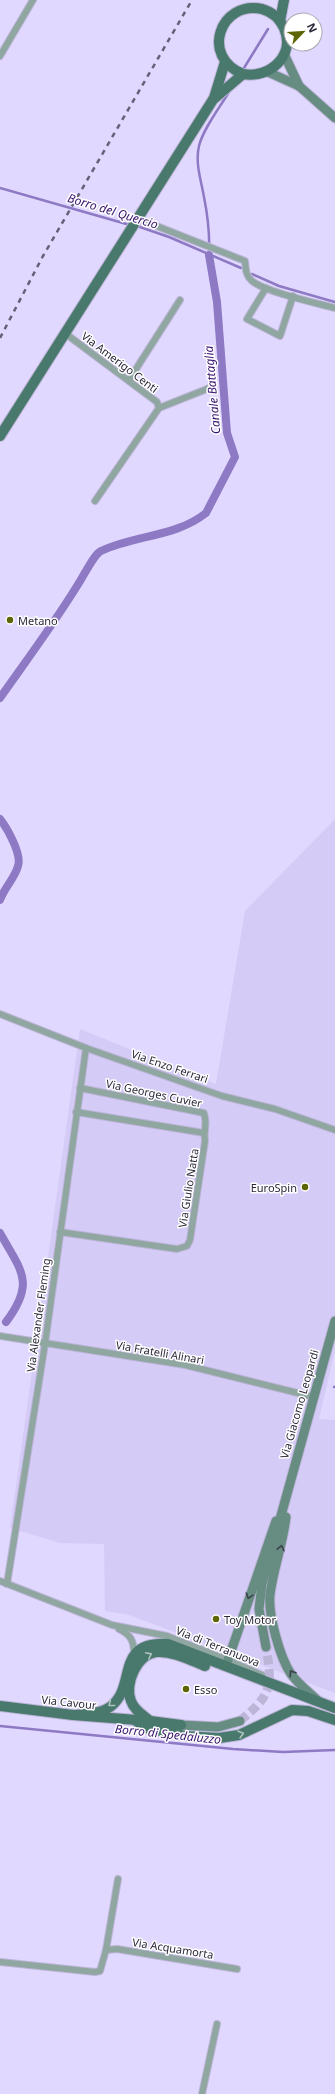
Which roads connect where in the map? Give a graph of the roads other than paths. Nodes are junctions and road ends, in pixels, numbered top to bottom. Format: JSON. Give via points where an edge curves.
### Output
{"nodes":[{"id":1,"x":33,"y":0,"type":"edge"},
{"id":2,"x":268,"y":0,"type":"edge"},
{"id":3,"x":284,"y":0,"type":"edge"},
{"id":4,"x":259,"y":8,"type":"junction"},
{"id":5,"x":280,"y":21,"type":"junction"},
{"id":6,"x":284,"y":54,"type":"junction"},
{"id":7,"x":0,"y":56,"type":"edge"},
{"id":8,"x":225,"y":62,"type":"junction"},
{"id":9,"x":268,"y":72,"type":"junction"},
{"id":10,"x":243,"y":74,"type":"junction"},
{"id":11,"x":299,"y":86,"type":"junction"},
{"id":12,"x":214,"y":98,"type":"junction"},
{"id":13,"x":335,"y":118,"type":"edge"},
{"id":14,"x":139,"y":219,"type":"junction"},
{"id":15,"x":266,"y":288,"type":"junction"},
{"id":16,"x":294,"y":296,"type":"junction"},
{"id":17,"x":180,"y":300,"type":"dead end"},
{"id":18,"x":335,"y":308,"type":"edge"},
{"id":19,"x":66,"y":334,"type":"junction"},
{"id":20,"x":129,"y":380,"type":"junction"},
{"id":21,"x":212,"y":386,"type":"dead end"},
{"id":22,"x":159,"y":408,"type":"junction"},
{"id":23,"x":0,"y":436,"type":"edge"},
{"id":24,"x":95,"y":501,"type":"dead end"},
{"id":25,"x":0,"y":1014,"type":"edge"},
{"id":26,"x":86,"y":1048,"type":"junction"},
{"id":27,"x":80,"y":1088,"type":"junction"},
{"id":28,"x":76,"y":1112,"type":"junction"},
{"id":29,"x":335,"y":1130,"type":"edge"},
{"id":30,"x":204,"y":1133,"type":"junction"},
{"id":31,"x":60,"y":1232,"type":"junction"},
{"id":32,"x":335,"y":1322,"type":"edge"},
{"id":33,"x":0,"y":1336,"type":"edge"},
{"id":34,"x":45,"y":1344,"type":"junction"},
{"id":35,"x":314,"y":1397,"type":"junction"},
{"id":36,"x":288,"y":1494,"type":"junction"},
{"id":37,"x":0,"y":1582,"type":"edge"},
{"id":38,"x":7,"y":1584,"type":"junction"},
{"id":39,"x":112,"y":1625,"type":"junction"},
{"id":40,"x":266,"y":1647,"type":"tunnel mouth"},
{"id":41,"x":134,"y":1654,"type":"junction"},
{"id":42,"x":228,"y":1660,"type":"junction"},
{"id":43,"x":290,"y":1690,"type":"junction"},
{"id":44,"x":318,"y":1701,"type":"junction"},
{"id":45,"x":0,"y":1706,"type":"edge"},
{"id":46,"x":335,"y":1708,"type":"edge"},
{"id":47,"x":335,"y":1714,"type":"edge"},
{"id":48,"x":74,"y":1715,"type":"junction"},
{"id":49,"x":335,"y":1720,"type":"edge"},
{"id":50,"x":136,"y":1721,"type":"junction"},
{"id":51,"x":150,"y":1721,"type":"junction"},
{"id":52,"x":240,"y":1721,"type":"tunnel mouth"},
{"id":53,"x":181,"y":1725,"type":"joint"},
{"id":54,"x":118,"y":1879,"type":"dead end"},
{"id":55,"x":106,"y":1950,"type":"junction"},
{"id":56,"x":0,"y":1962,"type":"edge"},
{"id":57,"x":237,"y":1969,"type":"dead end"},
{"id":58,"x":217,"y":2024,"type":"dead end"},
{"id":59,"x":202,"y":2094,"type":"edge"}],
"edges":[{"from":1,"to":7,"type":"street"},
{"from":2,"to":4,"type":"main road"},
{"from":3,"to":5,"type":"main road"},
{"from":4,"to":5,"type":"main road"},
{"from":4,"to":8,"type":"main road","via":[[244,8],[225,21],[218,36],[218,45]]},
{"from":5,"to":6,"type":"main road","via":[[286,37]]},
{"from":6,"to":9,"type":"main road"},
{"from":6,"to":11,"type":"street"},
{"from":8,"to":10,"type":"main road"},
{"from":8,"to":12,"type":"main road"},
{"from":9,"to":10,"type":"main road","via":[[260,75]]},
{"from":9,"to":11,"type":"street"},
{"from":10,"to":12,"type":"main road"},
{"from":11,"to":13,"type":"street"},
{"from":12,"to":14,"type":"main road"},
{"from":14,"to":15,"type":"street","via":[[245,261],[246,273],[252,281]]},
{"from":14,"to":19,"type":"main road"},
{"from":15,"to":16,"type":"street"},
{"from":15,"to":16,"type":"street","via":[[247,319],[280,336]]},
{"from":16,"to":18,"type":"street"},
{"from":17,"to":20,"type":"street"},
{"from":19,"to":20,"type":"street","name":"Via Amerigo Centi"},
{"from":19,"to":23,"type":"main road"},
{"from":20,"to":22,"type":"street","name":"Via Amerigo Centi","via":[[157,402]]},
{"from":21,"to":22,"type":"street"},
{"from":22,"to":24,"type":"street"},
{"from":25,"to":26,"type":"street","name":"Via Enzo Ferrari"},
{"from":26,"to":27,"type":"street","name":"Via Alexander Fleming"},
{"from":26,"to":29,"type":"street","name":"Via Enzo Ferrari","via":[[222,1096],[275,1109]]},
{"from":27,"to":28,"type":"street","name":"Via Alexander Fleming"},
{"from":27,"to":30,"type":"street","name":"Via Georges Cuvier","via":[[204,1113],[207,1125]]},
{"from":28,"to":30,"type":"street","name":"Via Giulio Natta"},
{"from":28,"to":31,"type":"street","name":"Via Alexander Fleming"},
{"from":30,"to":31,"type":"street","name":"Via Giulio Natta","via":[[205,1141],[187,1246],[177,1249]]},
{"from":31,"to":34,"type":"street","name":"Via Alexander Fleming"},
{"from":32,"to":35,"type":"street","name":"Via Giacomo Leopardi"},
{"from":33,"to":34,"type":"street","name":"Via Fratelli Alinari"},
{"from":34,"to":35,"type":"street","name":"Via Fratelli Alinari","via":[[185,1365]]},
{"from":34,"to":38,"type":"street","name":"Via Alexander Fleming"},
{"from":35,"to":36,"type":"street","name":"Via Giacomo Leopardi"},
{"from":36,"to":40,"type":"street","name":"Via Giacomo Leopardi","via":[[262,1584],[259,1609]]},
{"from":36,"to":42,"type":"street","name":"Via Giacomo Leopardi","one_way":true,"via":[[270,1533]]},
{"from":44,"to":36,"type":"street","name":"Via Giacomo Leopardi","one_way":true,"via":[[292,1674],[284,1660],[271,1616],[270,1596],[284,1536]]},
{"from":37,"to":38,"type":"street","name":"Via di Terranuova"},
{"from":38,"to":39,"type":"street","name":"Via di Terranuova"},
{"from":39,"to":41,"type":"street","name":"Via di Terranuova","via":[[127,1633],[134,1641]]},
{"from":39,"to":42,"type":"street","name":"Via di Terranuova","via":[[167,1636]]},
{"from":41,"to":43,"type":"main road","via":[[153,1643],[168,1644]]},
{"from":41,"to":48,"type":"main road","one_way":true,"via":[[118,1699],[109,1708]]},
{"from":42,"to":43,"type":"street","name":"Via di Terranuova"},
{"from":43,"to":44,"type":"main road"},
{"from":44,"to":46,"type":"main road"},
{"from":45,"to":48,"type":"main road","name":"Via Cavour"},
{"from":51,"to":47,"type":"main road","one_way":true,"via":[[137,1711],[131,1701],[129,1690],[135,1669],[141,1660],[156,1652],[170,1653]]},
{"from":48,"to":50,"type":"main road","name":"Via Cavour"},
{"from":50,"to":49,"type":"main road","name":"Via Cavour","one_way":true,"via":[[146,1728],[185,1736],[218,1738],[239,1735],[292,1710],[308,1711]]},
{"from":50,"to":51,"type":"main road","name":"Via Cavour"},
{"from":51,"to":53,"type":"main road","name":"Via Cavour"},
{"from":52,"to":53,"type":"street","via":[[218,1727]]},
{"from":54,"to":55,"type":"street"},
{"from":55,"to":56,"type":"street","via":[[100,1971],[95,1972]]},
{"from":55,"to":57,"type":"street","name":"Via Acquamorta","via":[[139,1952]]},
{"from":58,"to":59,"type":"street"}]}
